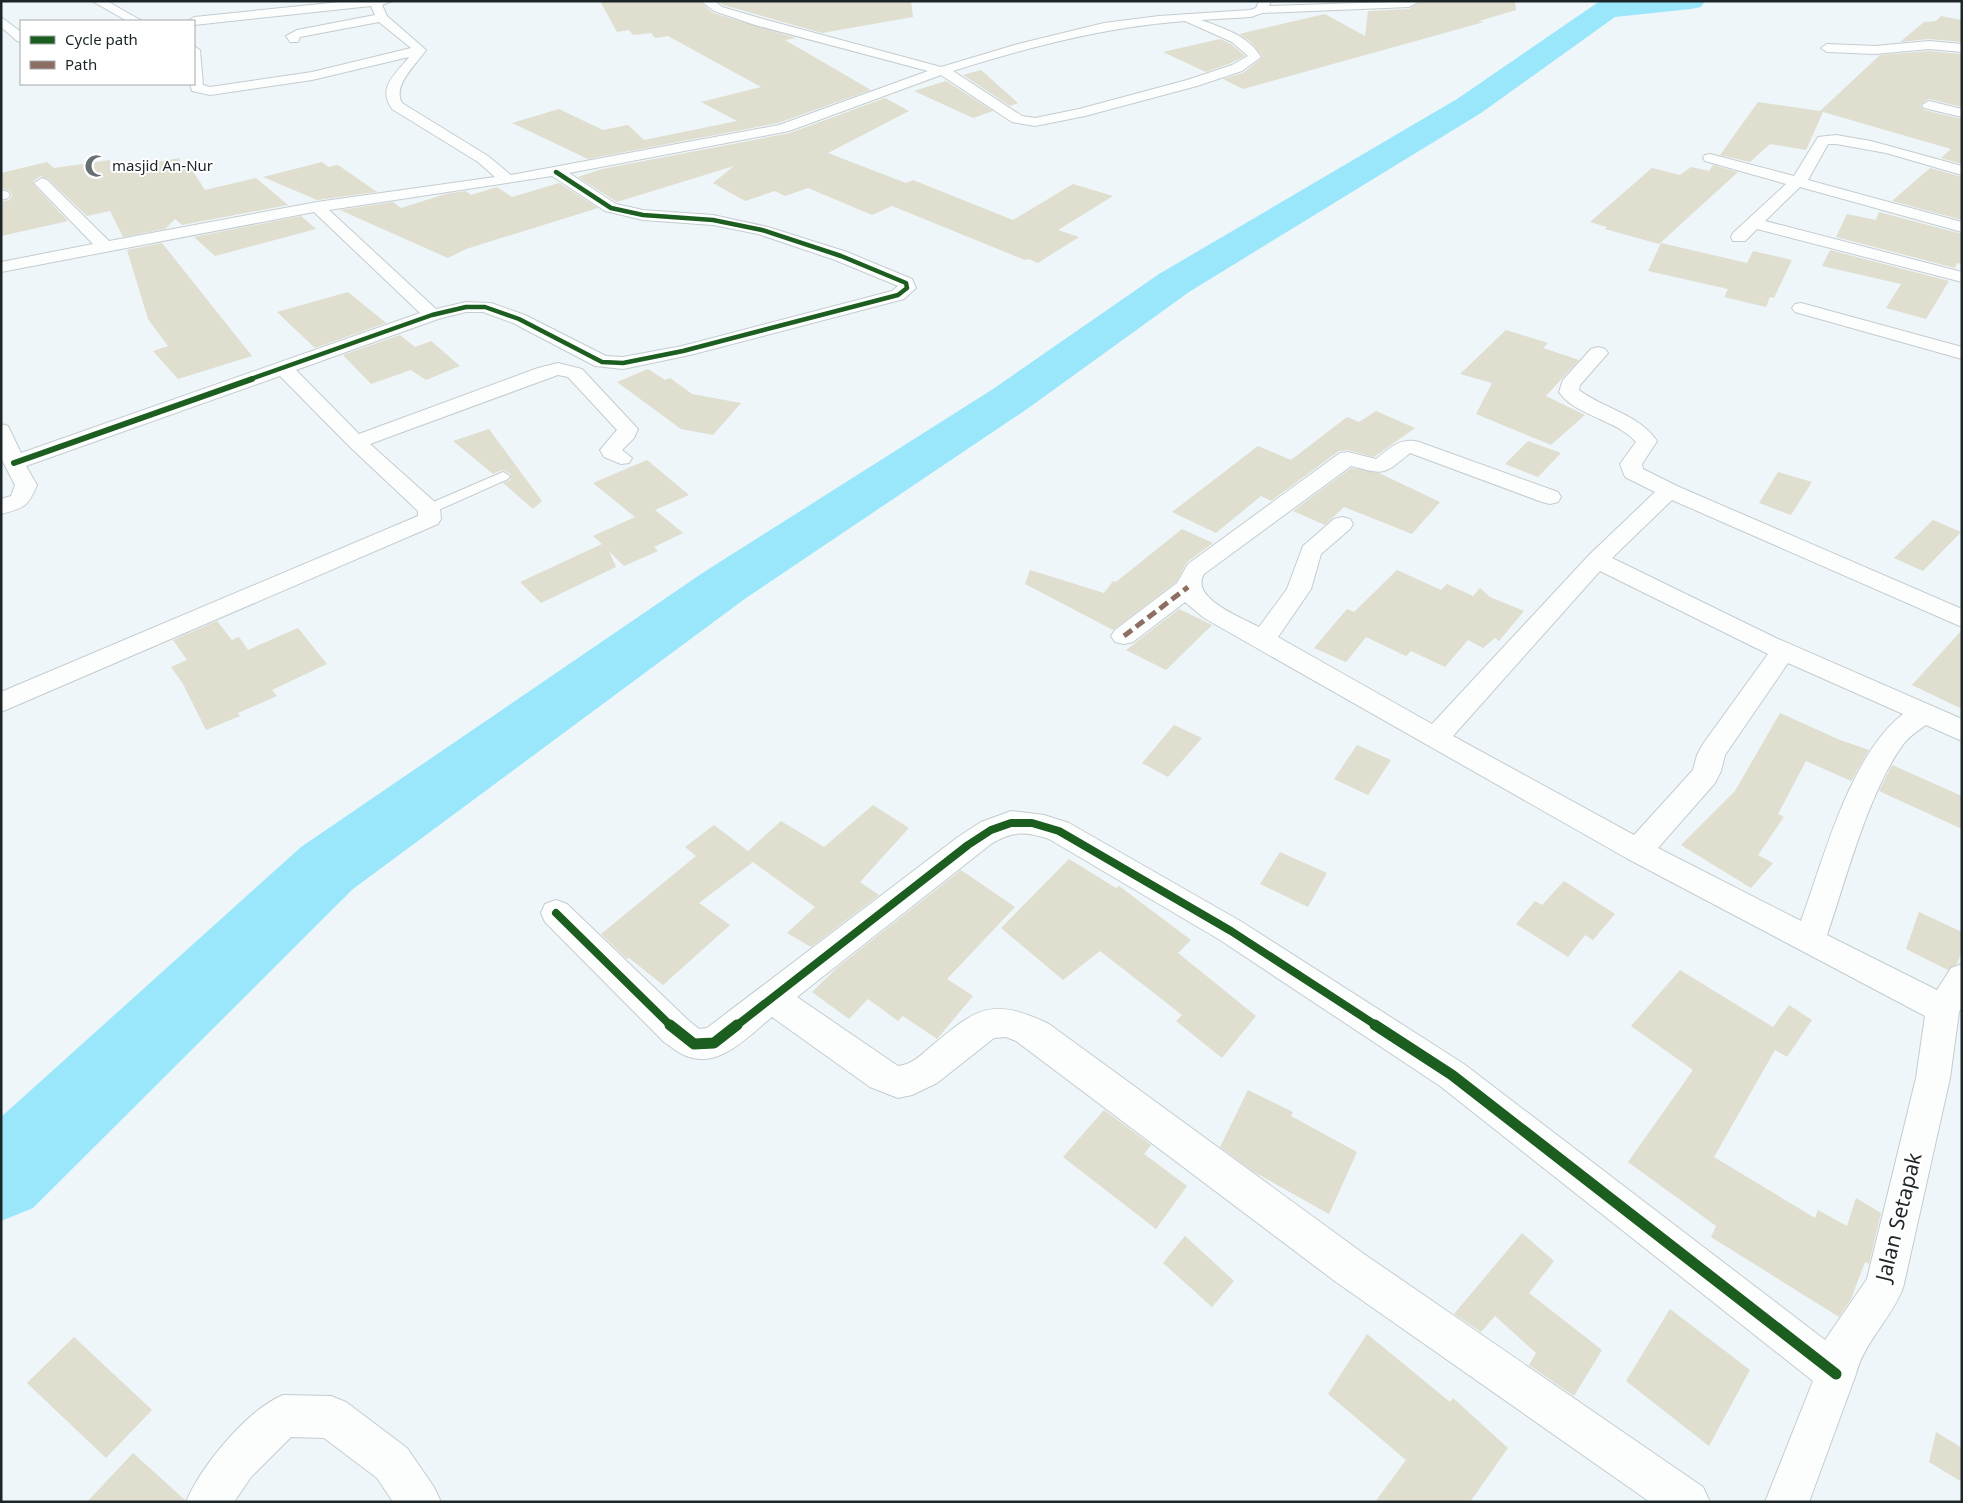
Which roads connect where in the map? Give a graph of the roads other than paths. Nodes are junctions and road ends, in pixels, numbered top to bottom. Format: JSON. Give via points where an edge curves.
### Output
{"nodes":[{"id":1,"x":98,"y":1,"type":"edge"},
{"id":2,"x":707,"y":1,"type":"edge"},
{"id":3,"x":1414,"y":1,"type":"edge"},
{"id":4,"x":379,"y":2,"type":"edge"},
{"id":5,"x":1263,"y":6,"type":"edge"},
{"id":6,"x":382,"y":18,"type":"junction"},
{"id":7,"x":1186,"y":18,"type":"junction"},
{"id":8,"x":134,"y":20,"type":"edge"},
{"id":9,"x":1,"y":21,"type":"edge"},
{"id":10,"x":195,"y":22,"type":"edge"},
{"id":11,"x":20,"y":37,"type":"edge"},
{"id":12,"x":20,"y":38,"type":"edge"},
{"id":13,"x":294,"y":38,"type":"dead end"},
{"id":14,"x":1,"y":43,"type":"edge"},
{"id":15,"x":1827,"y":48,"type":"dead end"},
{"id":16,"x":1962,"y":48,"type":"edge"},
{"id":17,"x":420,"y":50,"type":"junction"},
{"id":18,"x":195,"y":63,"type":"edge"},
{"id":19,"x":943,"y":70,"type":"junction"},
{"id":20,"x":1929,"y":105,"type":"dead end"},
{"id":21,"x":1962,"y":113,"type":"edge"},
{"id":22,"x":1710,"y":158,"type":"dead end"},
{"id":23,"x":1962,"y":171,"type":"edge"},
{"id":24,"x":556,"y":172,"type":"junction"},
{"id":25,"x":508,"y":180,"type":"junction"},
{"id":26,"x":1797,"y":182,"type":"junction"},
{"id":27,"x":42,"y":183,"type":"dead end"},
{"id":28,"x":317,"y":207,"type":"junction"},
{"id":29,"x":1754,"y":223,"type":"junction"},
{"id":30,"x":1962,"y":227,"type":"edge"},
{"id":31,"x":1739,"y":237,"type":"dead end"},
{"id":32,"x":105,"y":247,"type":"junction"},
{"id":33,"x":1,"y":267,"type":"edge"},
{"id":34,"x":1962,"y":277,"type":"edge"},
{"id":35,"x":1801,"y":308,"type":"dead end"},
{"id":36,"x":432,"y":315,"type":"junction"},
{"id":37,"x":1598,"y":353,"type":"dead end"},
{"id":38,"x":1962,"y":353,"type":"edge"},
{"id":39,"x":282,"y":368,"type":"junction"},
{"id":40,"x":1,"y":430,"type":"edge"},
{"id":41,"x":356,"y":442,"type":"junction"},
{"id":42,"x":621,"y":458,"type":"dead end"},
{"id":43,"x":14,"y":463,"type":"junction"},
{"id":44,"x":503,"y":476,"type":"dead end"},
{"id":45,"x":1669,"y":491,"type":"junction"},
{"id":46,"x":1550,"y":497,"type":"dead end"},
{"id":47,"x":1,"y":507,"type":"edge"},
{"id":48,"x":429,"y":509,"type":"junction"},
{"id":49,"x":1342,"y":524,"type":"dead end"},
{"id":50,"x":1597,"y":560,"type":"junction"},
{"id":51,"x":1188,"y":588,"type":"junction"},
{"id":52,"x":1962,"y":619,"type":"edge"},
{"id":53,"x":1124,"y":636,"type":"dead end"},
{"id":54,"x":1263,"y":640,"type":"junction"},
{"id":55,"x":1782,"y":651,"type":"junction"},
{"id":56,"x":1,"y":703,"type":"edge"},
{"id":57,"x":1924,"y":712,"type":"junction"},
{"id":58,"x":1962,"y":731,"type":"edge"},
{"id":59,"x":1435,"y":739,"type":"junction"},
{"id":60,"x":1638,"y":851,"type":"junction"},
{"id":61,"x":556,"y":913,"type":"dead end"},
{"id":62,"x":1809,"y":940,"type":"junction"},
{"id":63,"x":1956,"y":990,"type":"edge"},
{"id":64,"x":772,"y":998,"type":"junction"},
{"id":65,"x":1836,"y":1374,"type":"junction"},
{"id":66,"x":208,"y":1502,"type":"edge"},
{"id":67,"x":419,"y":1502,"type":"edge"},
{"id":68,"x":1688,"y":1502,"type":"edge"},
{"id":69,"x":1787,"y":1502,"type":"edge"}],
"edges":[{"from":1,"to":8,"type":"street"},
{"from":2,"to":19,"type":"street","via":[[718,9],[759,22]]},
{"from":3,"to":5,"type":"street","via":[[1409,4]]},
{"from":4,"to":6,"type":"street"},
{"from":4,"to":10,"type":"street"},
{"from":5,"to":7,"type":"street"},
{"from":6,"to":13,"type":"street","via":[[293,35]]},
{"from":6,"to":17,"type":"street"},
{"from":7,"to":19,"type":"street","via":[[1107,26],[1046,39]]},
{"from":7,"to":19,"type":"street","via":[[1243,45],[1253,51],[1255,57],[1237,68],[1192,83],[1080,114],[1035,122],[1017,119]]},
{"from":9,"to":11,"type":"street"},
{"from":12,"to":14,"type":"street"},
{"from":15,"to":16,"type":"street","via":[[1875,50],[1929,45]]},
{"from":17,"to":18,"type":"street","via":[[312,76],[210,91],[197,88]]},
{"from":17,"to":25,"type":"street","via":[[392,88],[397,106],[483,159]]},
{"from":19,"to":24,"type":"street","via":[[784,128]]},
{"from":20,"to":21,"type":"street"},
{"from":22,"to":26,"type":"street"},
{"from":23,"to":26,"type":"street","via":[[1874,147],[1826,140],[1821,142]]},
{"from":24,"to":25,"type":"street"},
{"from":24,"to":36,"type":"street","via":[[611,208],[643,215],[713,220],[762,230],[841,256],[906,283],[907,288],[898,295],[683,352],[623,363],[602,362],[519,319],[485,307],[466,307]]},
{"from":25,"to":28,"type":"street"},
{"from":26,"to":29,"type":"street"},
{"from":26,"to":30,"type":"street"},
{"from":27,"to":32,"type":"street"},
{"from":28,"to":32,"type":"street"},
{"from":28,"to":36,"type":"street"},
{"from":29,"to":31,"type":"street"},
{"from":29,"to":34,"type":"street"},
{"from":32,"to":33,"type":"street"},
{"from":35,"to":38,"type":"street"},
{"from":36,"to":39,"type":"street"},
{"from":37,"to":45,"type":"street","via":[[1570,384],[1569,392],[1641,433],[1647,442],[1631,464],[1634,472]]},
{"from":39,"to":41,"type":"street"},
{"from":39,"to":43,"type":"street"},
{"from":40,"to":43,"type":"street"},
{"from":41,"to":42,"type":"street","via":[[558,370],[575,372],[628,429],[611,450]]},
{"from":41,"to":48,"type":"street"},
{"from":43,"to":47,"type":"street","via":[[26,485],[20,500]]},
{"from":44,"to":48,"type":"lane"},
{"from":45,"to":50,"type":"street"},
{"from":45,"to":52,"type":"street"},
{"from":46,"to":51,"type":"street","via":[[1412,446],[1404,447],[1380,466],[1348,458],[1196,569],[1190,576]]},
{"from":48,"to":56,"type":"street","via":[[430,518],[426,523]]},
{"from":49,"to":54,"type":"street","via":[[1311,551],[1301,584]]},
{"from":50,"to":55,"type":"street"},
{"from":50,"to":59,"type":"street"},
{"from":51,"to":53,"type":"street"},
{"from":51,"to":54,"type":"street","via":[[1207,610]]},
{"from":54,"to":59,"type":"street"},
{"from":55,"to":57,"type":"street"},
{"from":55,"to":60,"type":"street","via":[[1711,751],[1705,776]]},
{"from":57,"to":58,"type":"street"},
{"from":57,"to":62,"type":"street","via":[[1896,733],[1880,758],[1856,812]]},
{"from":59,"to":60,"type":"street"},
{"from":60,"to":62,"type":"street"},
{"from":61,"to":64,"type":"street","via":[[676,1031],[694,1044],[714,1043]]},
{"from":62,"to":63,"type":"street"},
{"from":63,"to":65,"type":"street","name":"Jalan Setapak","via":[[1884,1288],[1842,1348]]},
{"from":64,"to":65,"type":"street","via":[[996,826],[1033,822],[1059,830],[1231,931],[1452,1075]]},
{"from":64,"to":68,"type":"street","via":[[882,1076],[898,1082],[915,1079],[978,1030],[998,1022],[1018,1026],[1037,1035],[1350,1268]]},
{"from":65,"to":69,"type":"street","name":"Jalan Setapak"},
{"from":66,"to":67,"type":"street","via":[[236,1462],[283,1416],[332,1417],[392,1463]]}]}
